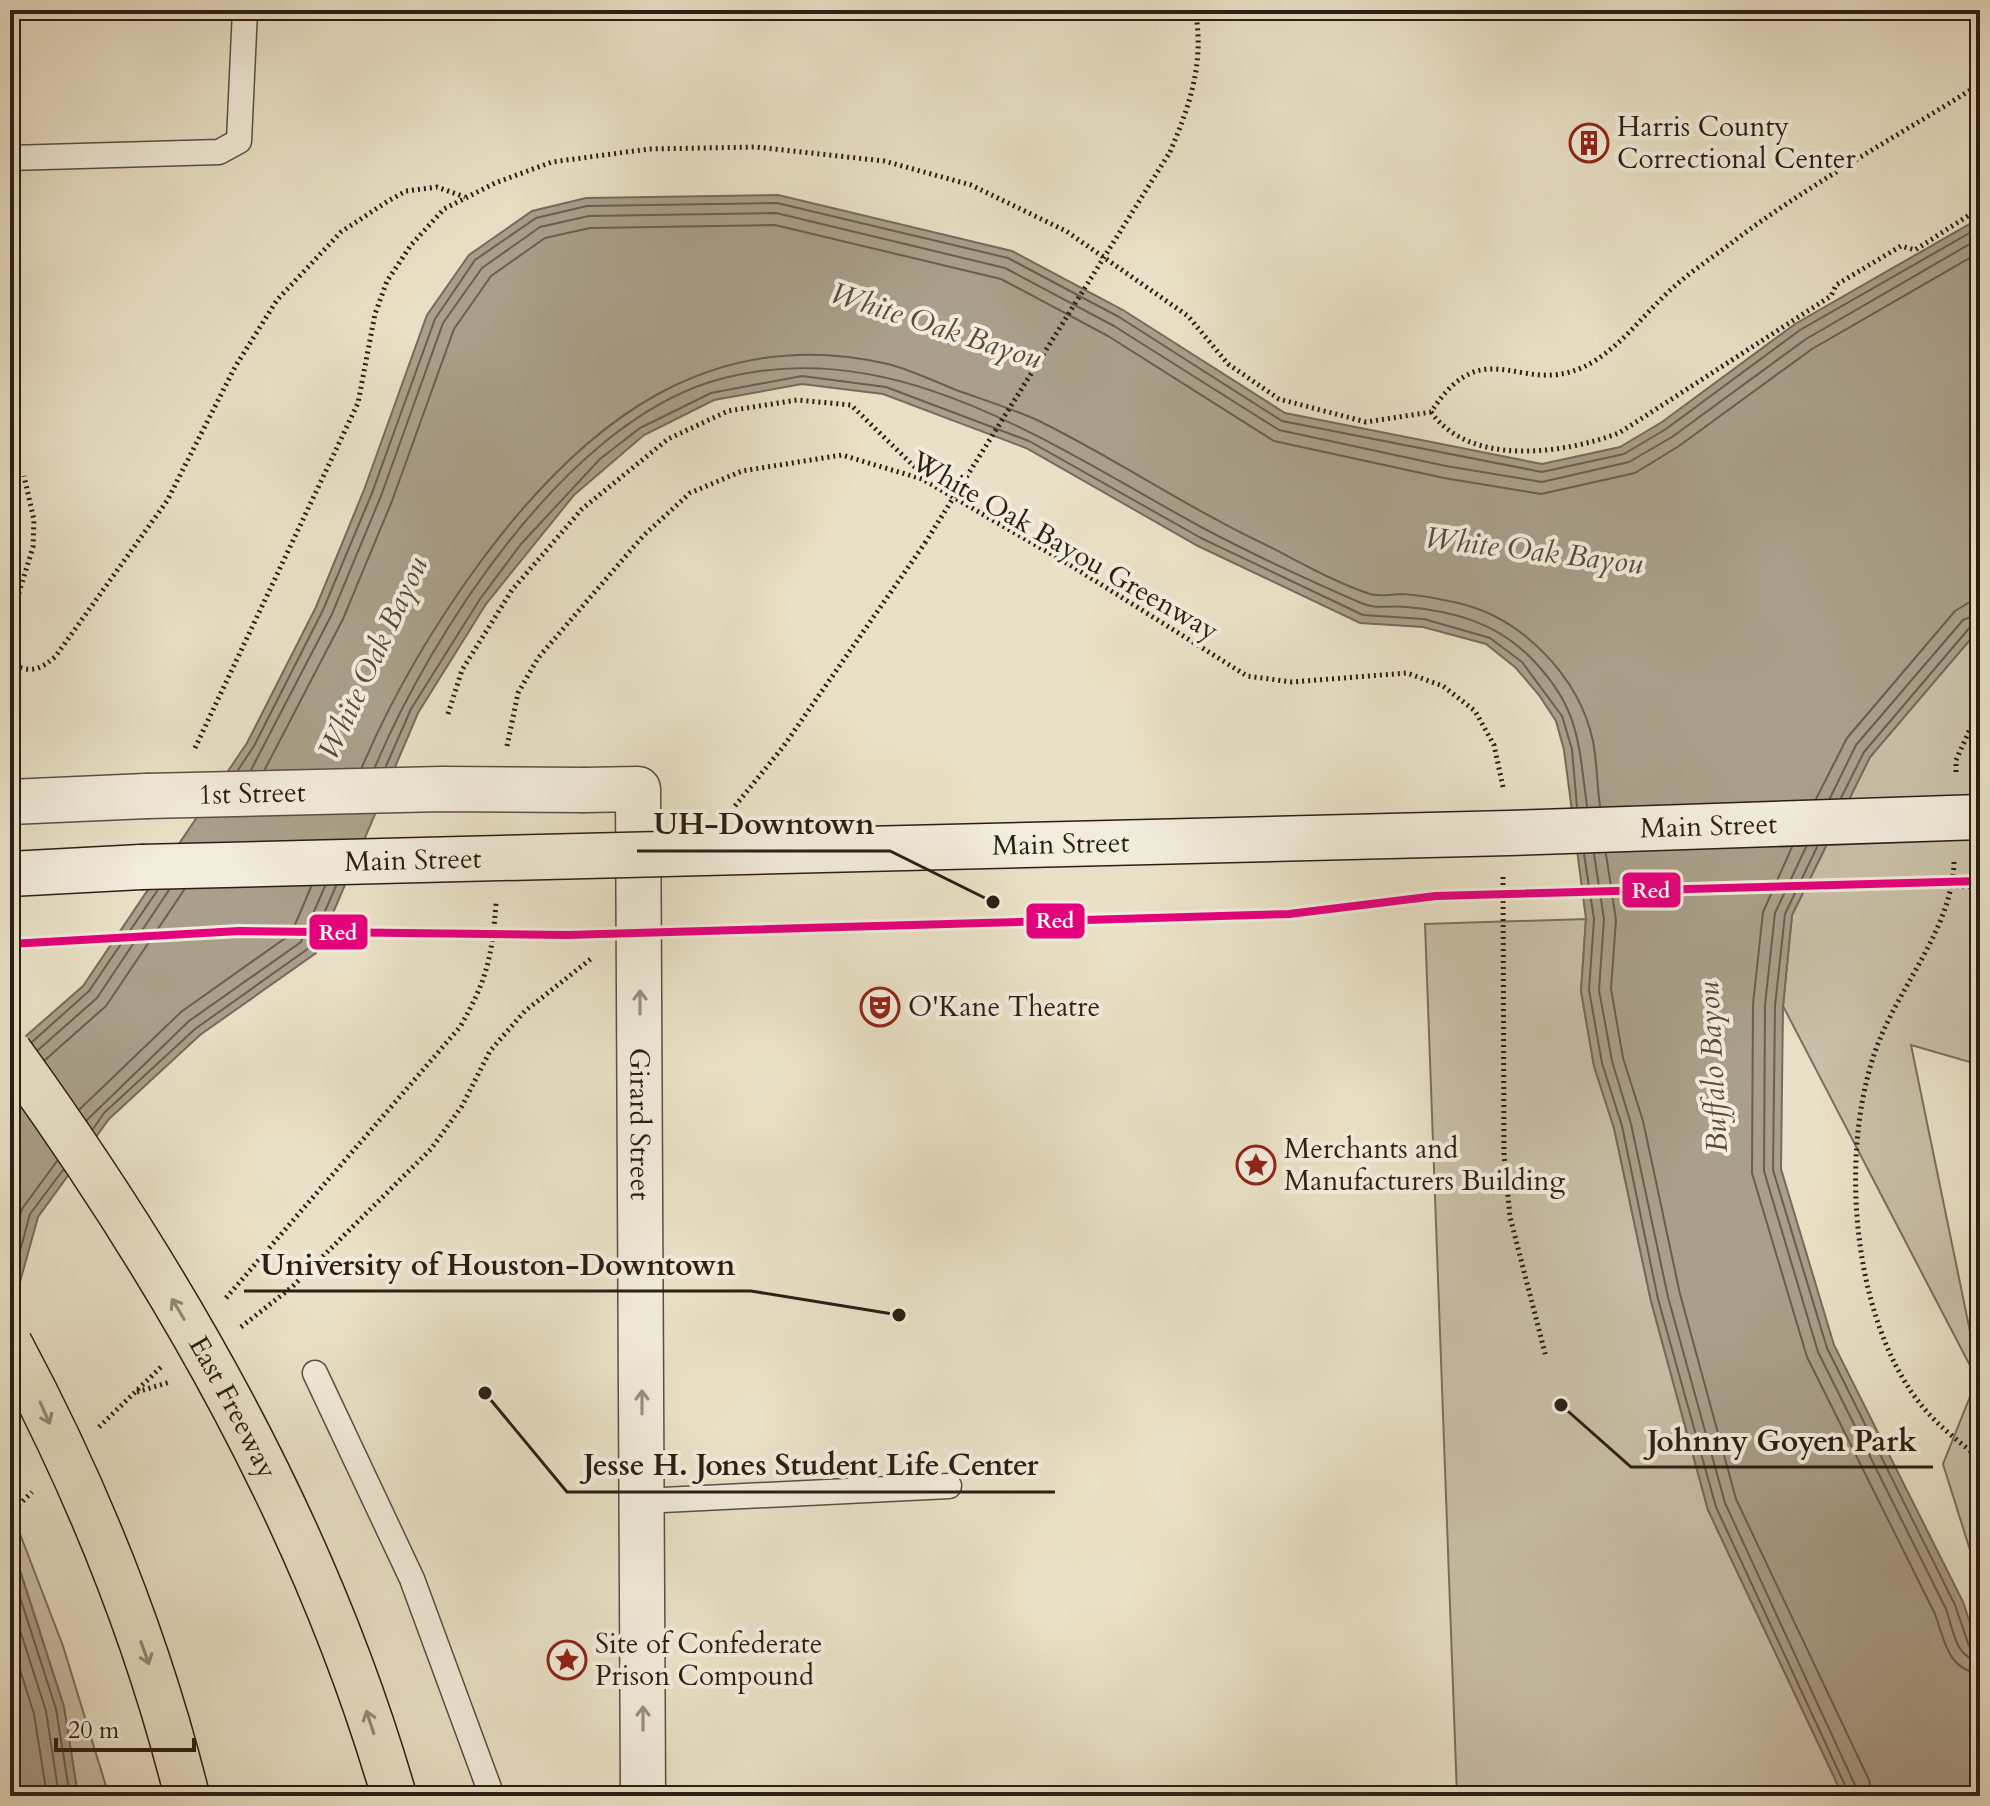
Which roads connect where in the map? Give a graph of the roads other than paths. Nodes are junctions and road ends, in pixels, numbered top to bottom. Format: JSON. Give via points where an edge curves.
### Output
{"nodes":[{"id":1,"x":245,"y":10,"type":"edge"},
{"id":2,"x":10,"y":158,"type":"edge"},
{"id":3,"x":638,"y":789,"type":"joint"},
{"id":4,"x":10,"y":802,"type":"edge"},
{"id":5,"x":1980,"y":817,"type":"edge"},
{"id":6,"x":10,"y":874,"type":"edge"},
{"id":7,"x":10,"y":1052,"type":"edge"},
{"id":8,"x":10,"y":1344,"type":"edge"},
{"id":9,"x":315,"y":1373,"type":"dead end"},
{"id":10,"x":949,"y":1486,"type":"dead end"},
{"id":11,"x":643,"y":1501,"type":"junction"},
{"id":12,"x":187,"y":1796,"type":"edge"},
{"id":13,"x":394,"y":1796,"type":"edge"},
{"id":14,"x":492,"y":1796,"type":"edge"},
{"id":15,"x":643,"y":1796,"type":"edge"}],
"edges":[{"from":1,"to":2,"type":"lane","via":[[239,141],[219,152]]},
{"from":3,"to":4,"type":"main road","name":"1st Street","bridge":true,"via":[[442,789]]},
{"from":11,"to":3,"type":"main road","name":"Girard Street","one_way":true},
{"from":5,"to":6,"type":"main road","name":"Main Street","bridge":true},
{"from":13,"to":7,"type":"highway","name":"East Freeway","one_way":true,"bridge":true,"via":[[330,1614],[243,1421],[134,1235]]},
{"from":8,"to":12,"type":"highway","one_way":true,"bridge":true,"via":[[118,1579],[154,1678]]},
{"from":9,"to":14,"type":"lane","via":[[412,1579]]},
{"from":10,"to":11,"type":"lane"},
{"from":15,"to":11,"type":"main road","name":"Girard Street","one_way":true}]}
